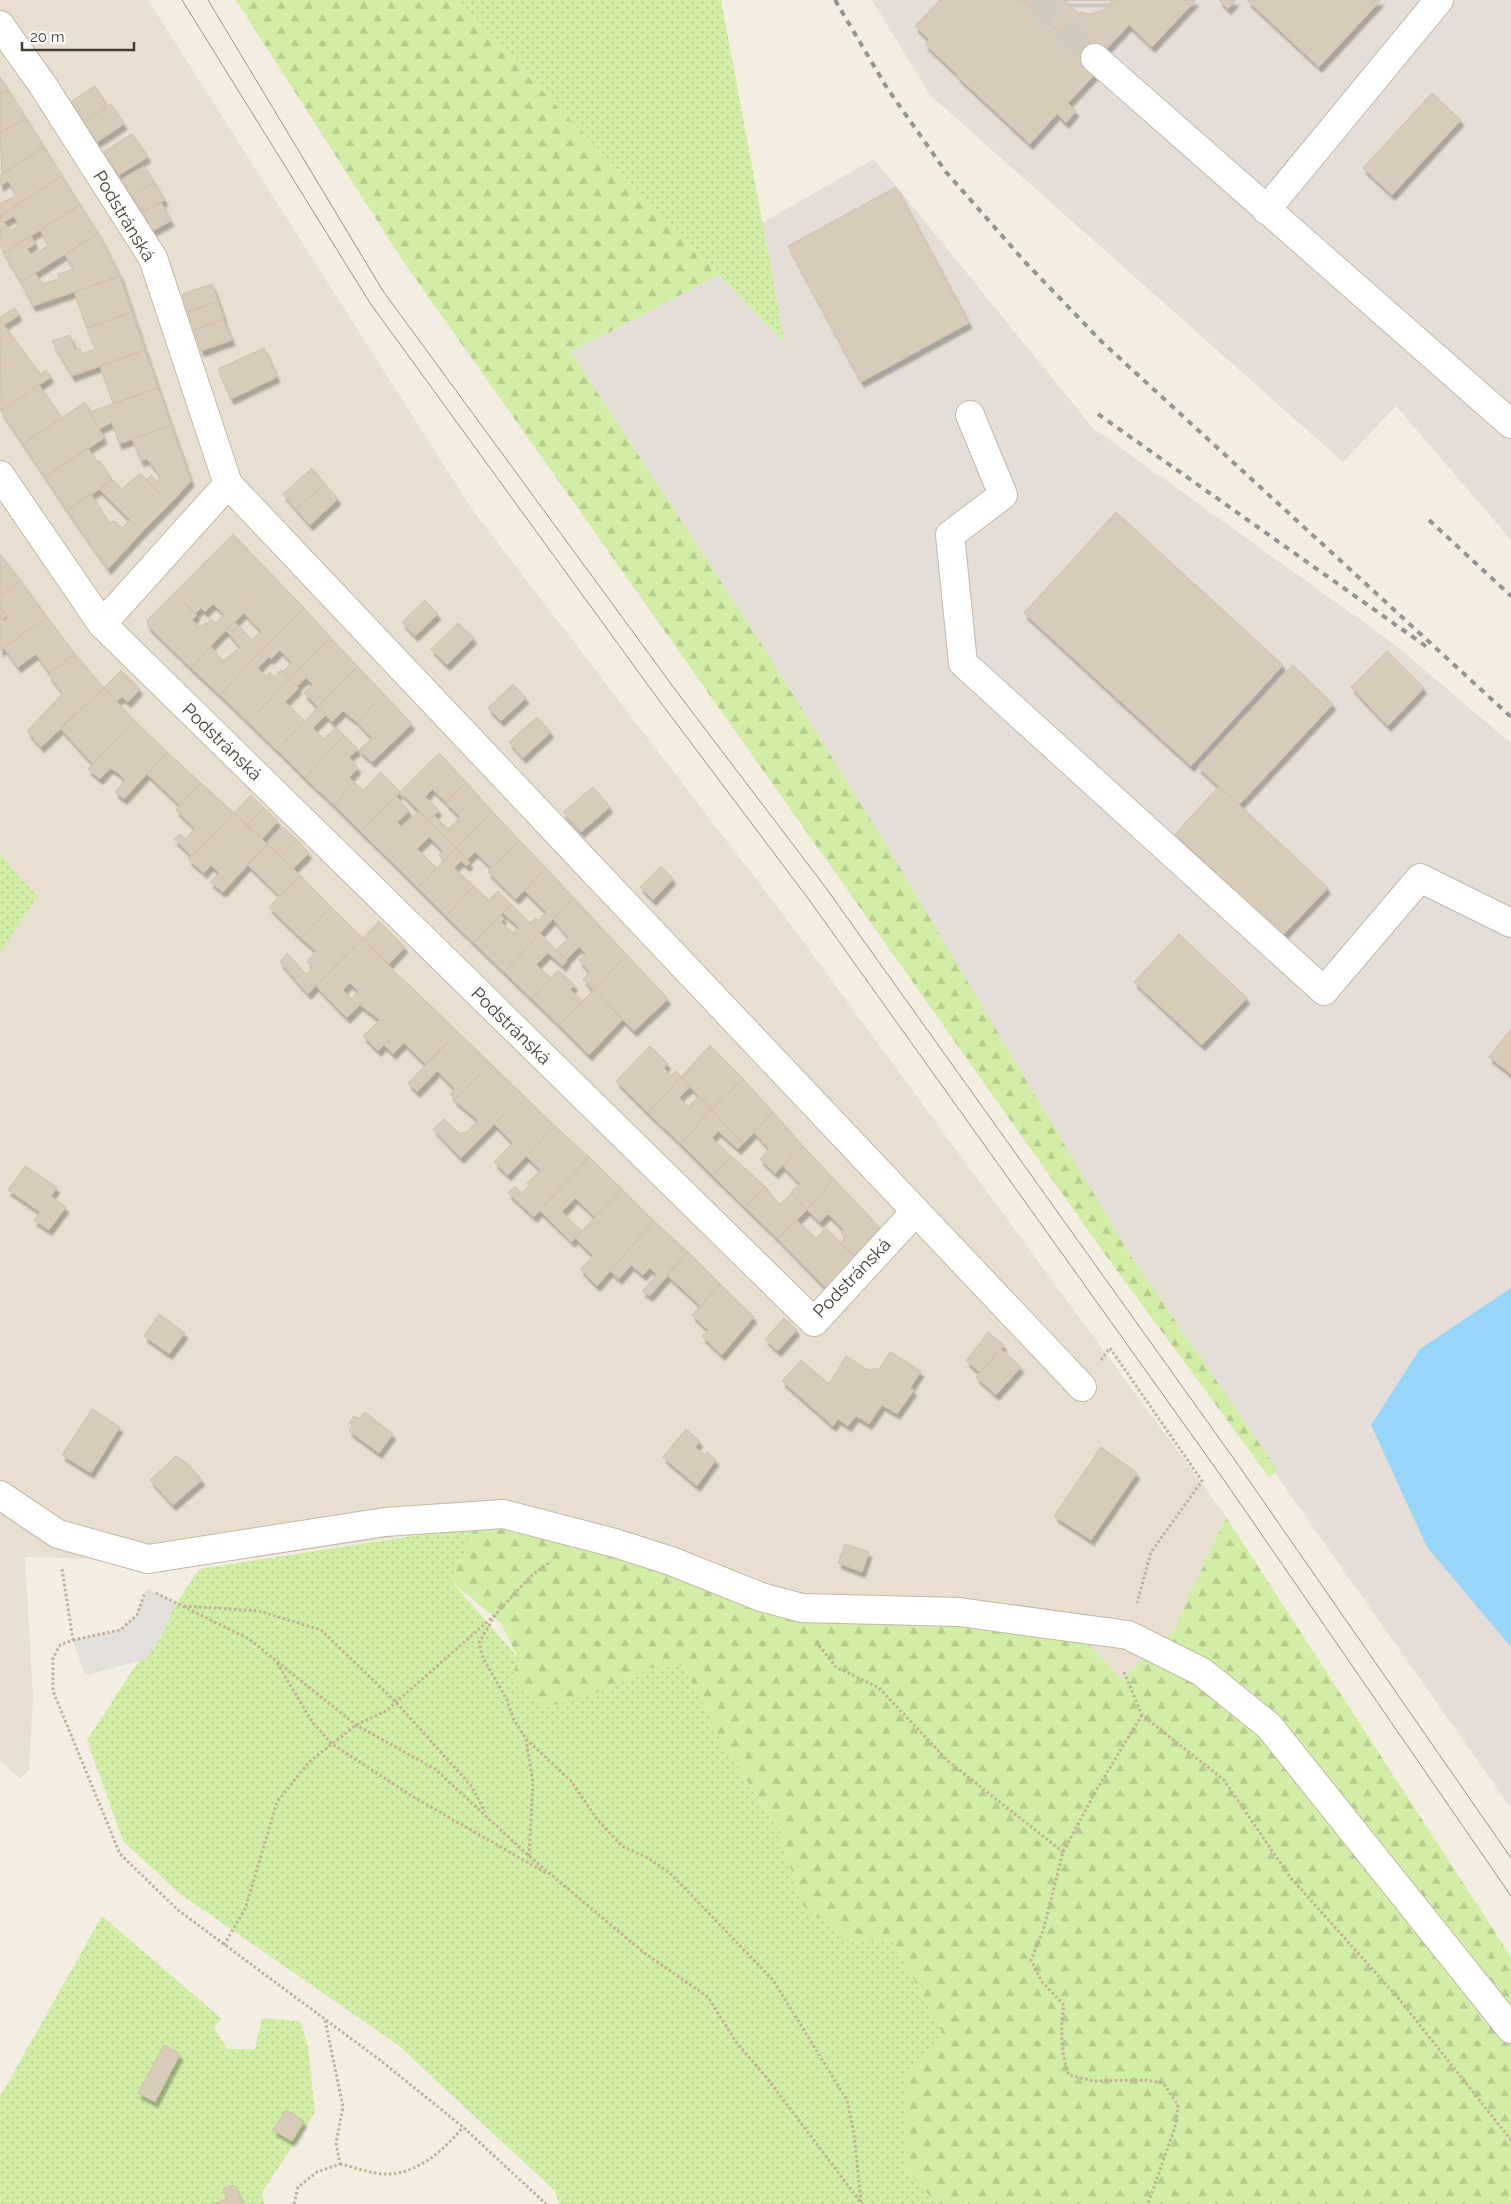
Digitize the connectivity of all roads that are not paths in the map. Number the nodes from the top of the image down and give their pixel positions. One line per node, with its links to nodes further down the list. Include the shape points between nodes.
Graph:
1 (1439, 0): 4 (street)
2 (0, 25): 8 (street, Podstránská, via 42,84 153,258)
3 (1096, 58): 4 (street)
4 (1266, 210): 6 (street)
5 (970, 415): 10 (street, via 1003,495 950,535 963,664 1324,991 1420,878)
6 (1511, 424)
7 (0, 475): 9 (street, Podstránská)
8 (228, 484): 9 (street); 11 (street, Podstránská)
9 (102, 624): 11 (street, Podstránská, via 814,1322)
10 (1511, 923)
11 (915, 1212): 12 (street, Podstránská)
12 (1082, 1387)
13 (0, 1495): 14 (street, via 58,1534 148,1559 385,1522 503,1514 615,1543 761,1597 802,1608 959,1612 1125,1635 1202,1672 1269,1726)
14 (1511, 2029)

